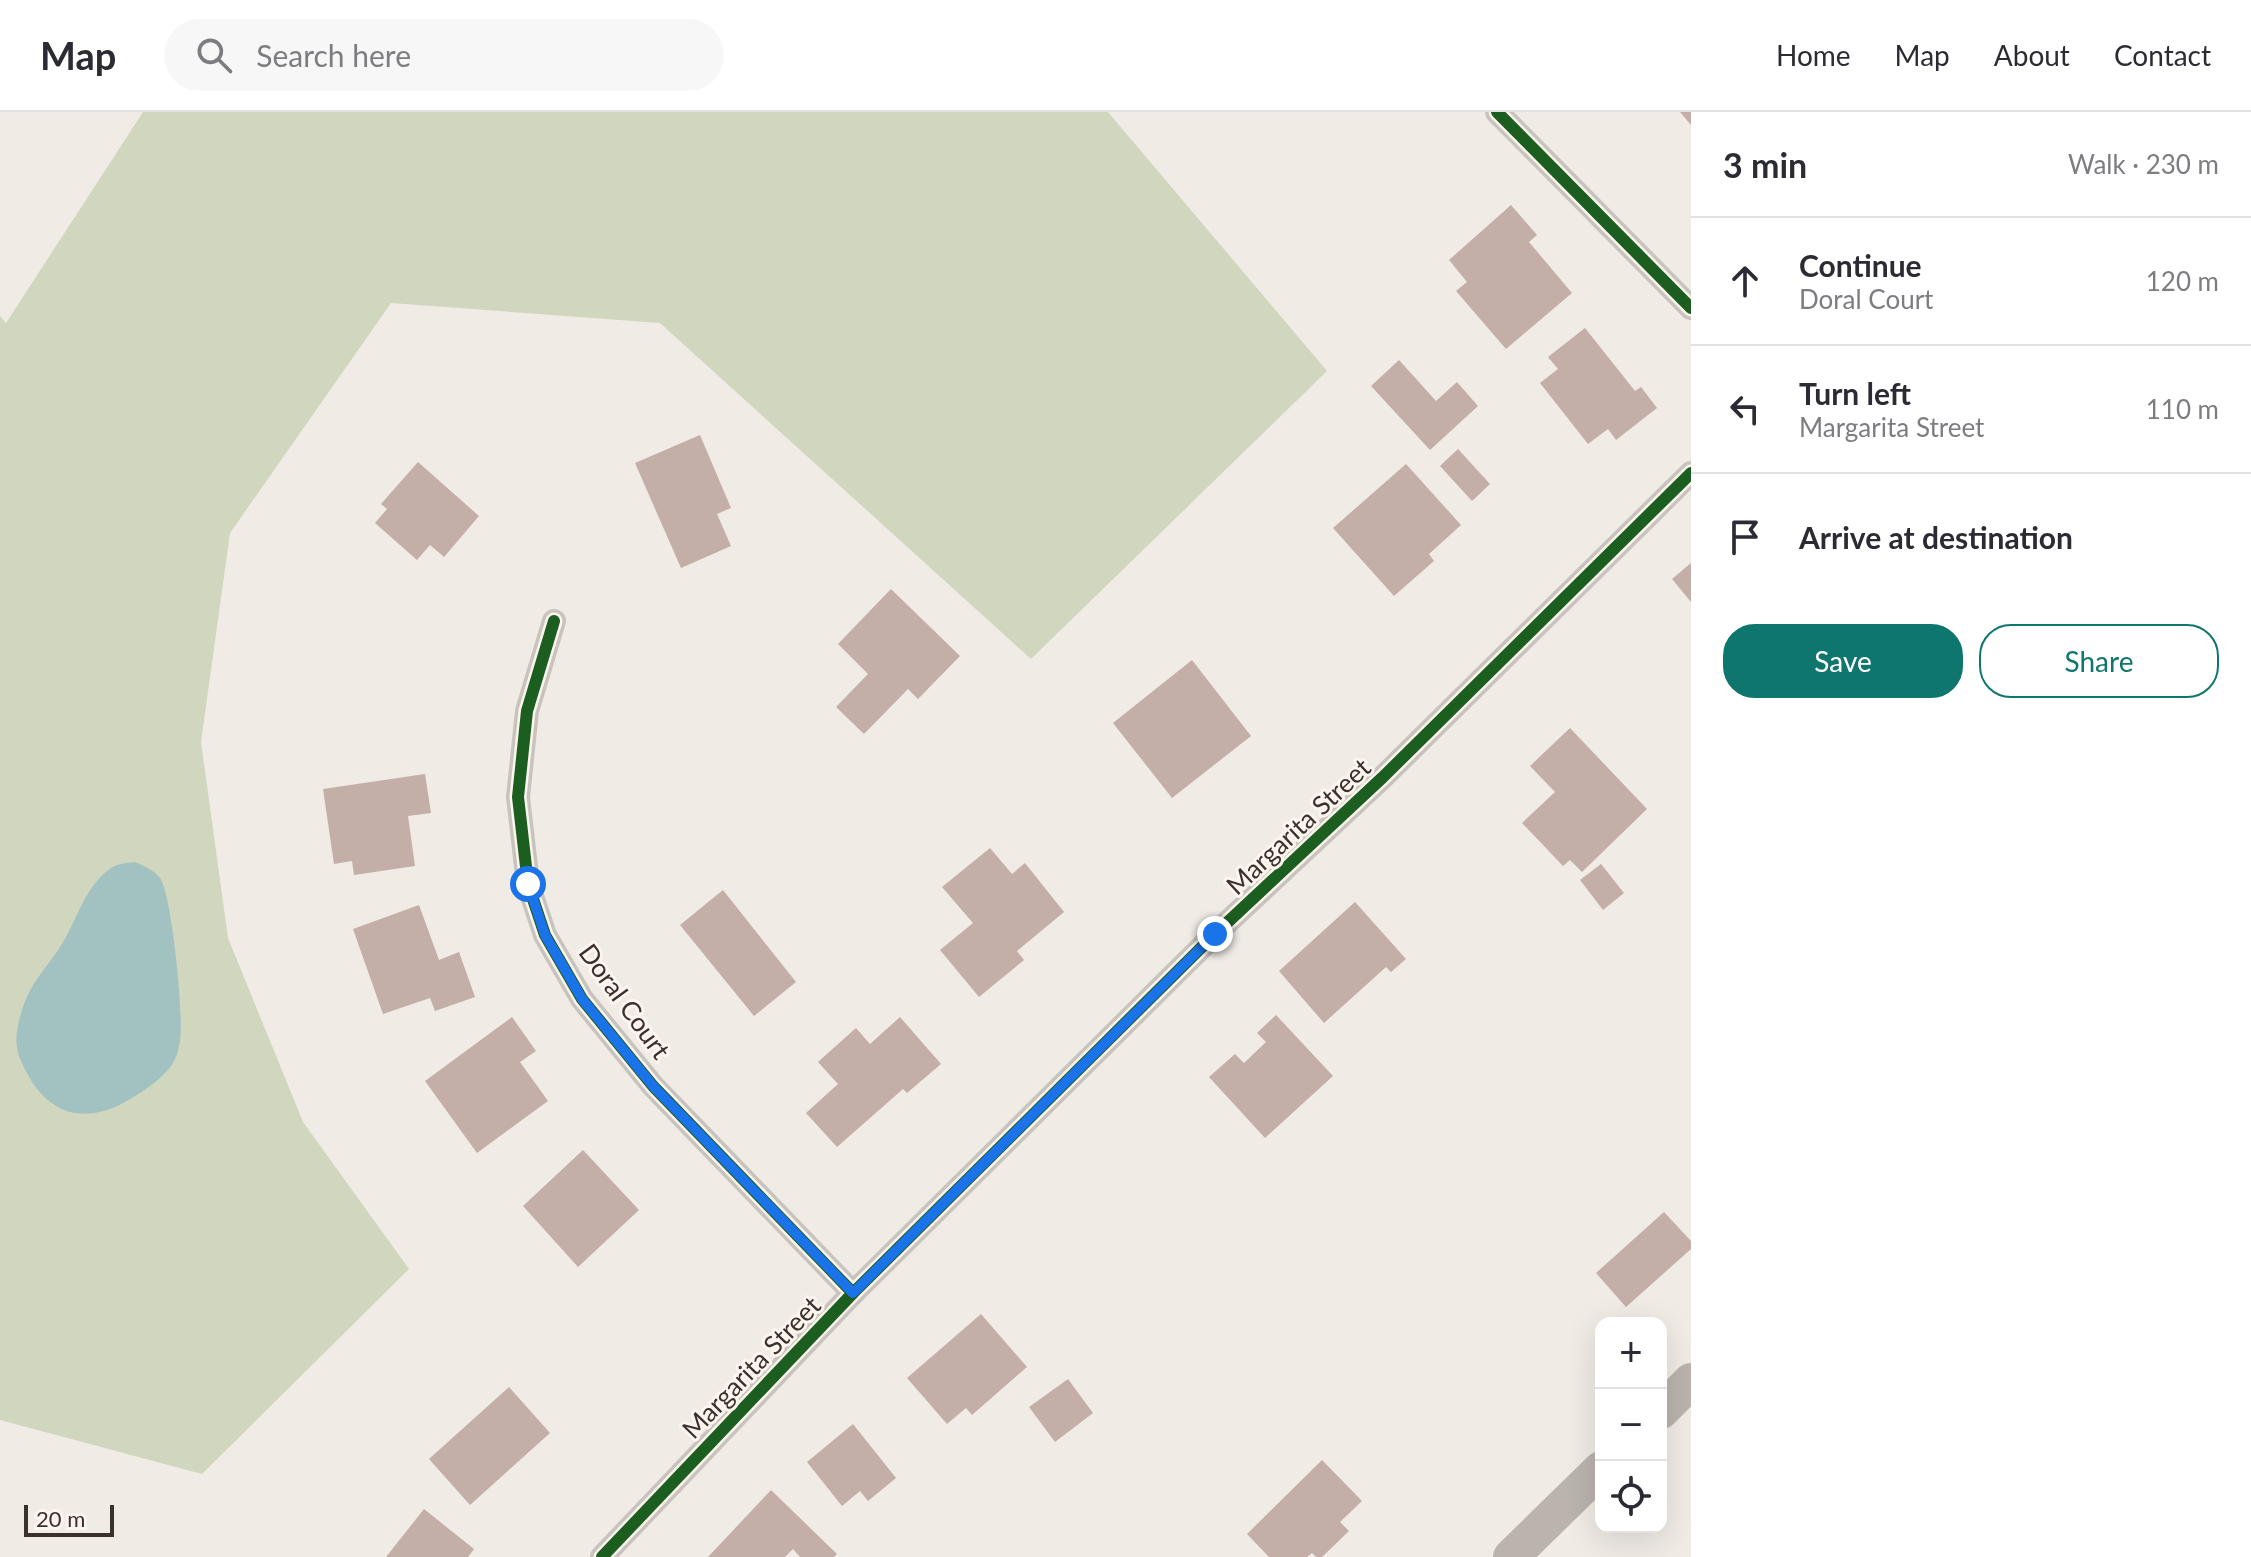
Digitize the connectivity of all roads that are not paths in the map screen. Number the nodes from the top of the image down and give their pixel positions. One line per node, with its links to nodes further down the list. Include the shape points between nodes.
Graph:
1 (1497, 112): 2 (street)
2 (1691, 308)
3 (1691, 473): 5 (street, Margarita Street)
4 (554, 621): 5 (street, Doral Court, via 527,711 518,797 528,884 545,935 582,999 653,1086)
5 (853, 1293): 9 (street, Margarita Street)
6 (1691, 1381): 7 (street)
7 (1667, 1405)
8 (1595, 1475): 10 (street)
9 (602, 1557)
10 (1511, 1557)

